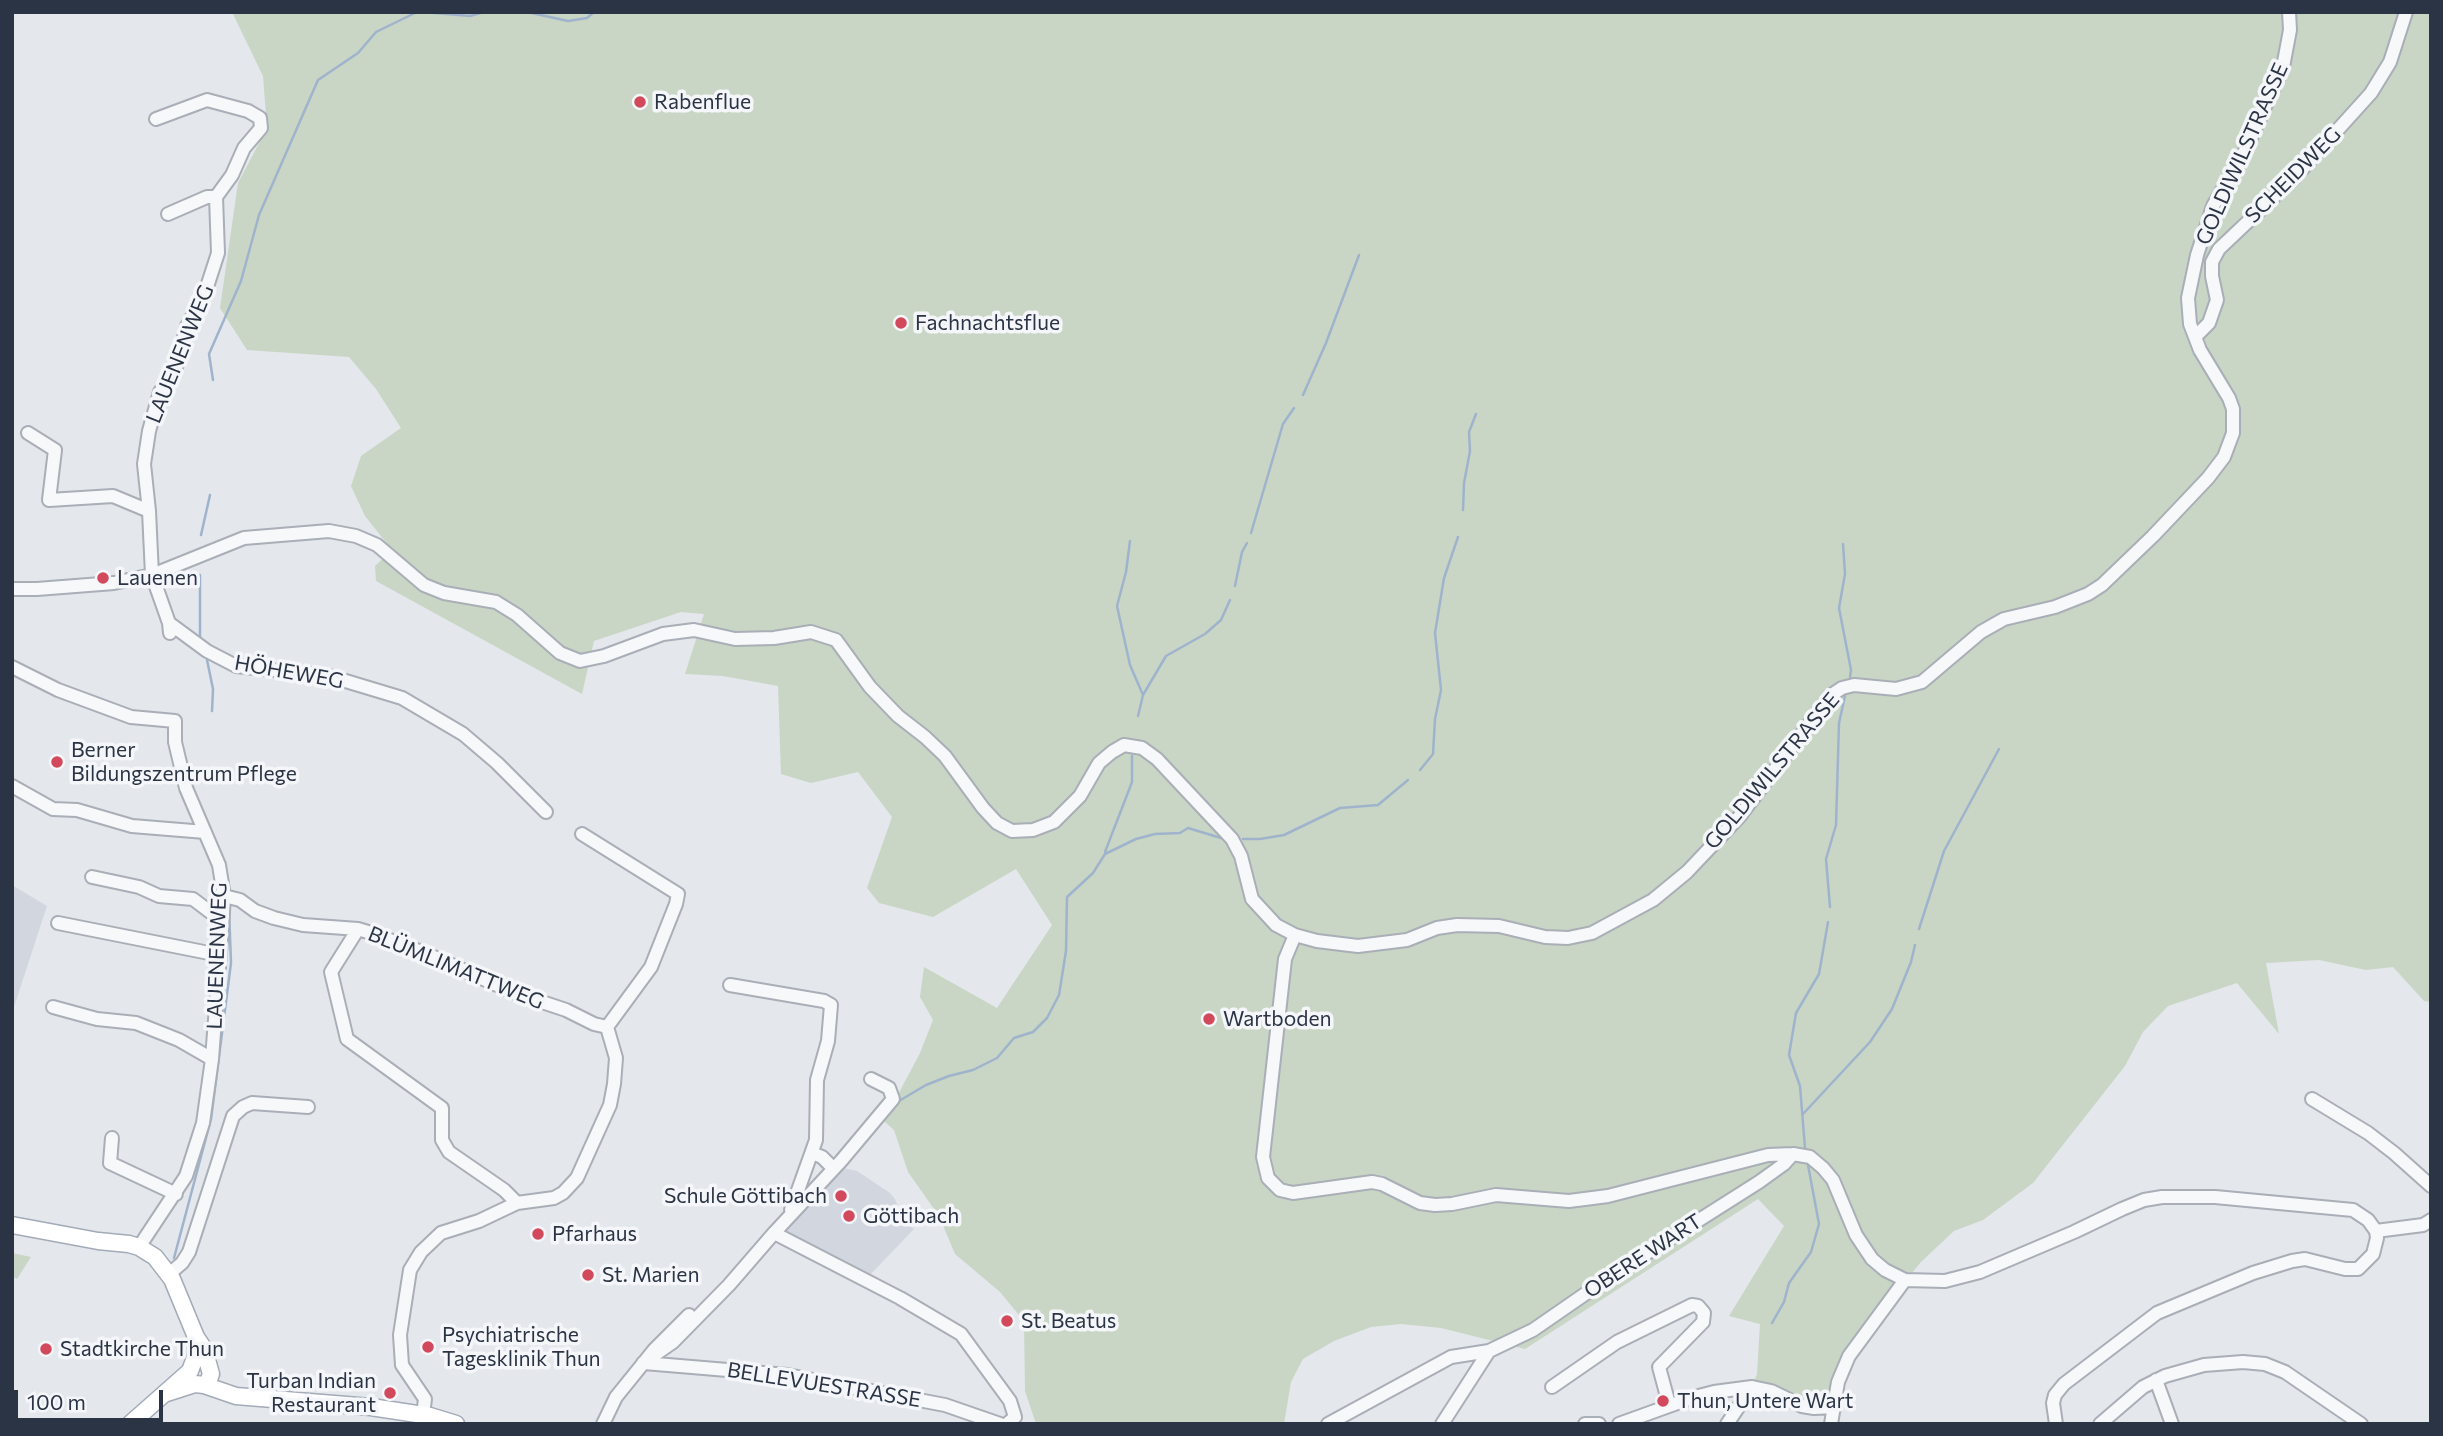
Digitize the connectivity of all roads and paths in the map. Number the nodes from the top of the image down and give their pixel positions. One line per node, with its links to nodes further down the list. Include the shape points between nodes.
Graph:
1 (2289, 12): 6 (street, GOLDIWILSTRASSE, via 2283,67 2245,152 2213,206 2197,255 2188,298)
2 (2406, 12): 6 (street, SCHEIDWEG, via 2396,49 2371,93 2296,176 2219,249 2212,262 2217,300 2209,323)
3 (156, 119): 4 (street, via 207,100 260,118 261,128)
4 (216, 197): 5 (street); 8 (street, LAUENENWEG, via 218,253 205,293 187,326 175,371 160,392 149,430 145,464)
5 (168, 214)
6 (2195, 337): 22 (street, GOLDIWILSTRASSE, via 2229,398 2233,433 2224,457 2172,517 2088,594 2064,605 2004,619 1981,632 1922,682 1896,689 1854,685 1830,696 1740,816 1653,900 1592,933 1568,938 1478,924 1358,946)
7 (28, 433): 8 (street, via 55,450 49,500 113,496)
8 (149, 511): 9 (street, LAUENENWEG)
9 (152, 575): 10 (street, GOLDIWILSTRASSE, via 114,583); 11 (street, LAUENENWEG); 22 (street, GOLDIWILSTRASSE, via 244,538 329,531 377,545 424,584 444,593 496,602 560,653 580,661 663,634 694,630 735,639 811,632 836,640 870,687 946,756 982,808 1012,831 1033,831 1054,822 1112,752 1124,745 1142,748 1232,839 1252,899 1276,925)
10 (12, 589)
11 (169, 628): 14 (street, HÖHEWEG, via 236,666 329,677 402,698 463,734)
12 (12, 667): 15 (street, LAUENENWEG, via 131,717 175,721 186,788)
13 (12, 786): 15 (street, via 53,809 77,810 132,826)
14 (546, 811)
15 (205, 832): 18 (street, LAUENENWEG, via 219,865)
16 (582, 834): 26 (street, via 678,894 651,967)
17 (92, 877): 19 (street, via 159,896 193,898)
18 (224, 896): 19 (street, LAUENENWEG); 21 (street, BLÜMLIMATTWEG, via 274,918)
19 (222, 921): 23 (street, LAUENENWEG)
20 (58, 923): 23 (street)
21 (358, 929): 26 (street, BLÜMLIMATTWEG); 37 (street, via 331,972 347,1039 442,1108 442,1140 449,1152)
22 (1295, 935): 33 (street, via 1285,959 1263,1157 1268,1178 1280,1190 1293,1193 1372,1182 1435,1205 1496,1195 1569,1201 1608,1196 1768,1155)
23 (219, 955): 27 (street, LAUENENWEG)
24 (730, 985): 32 (street, via 831,1005 828,1041 817,1080)
25 (53, 1007): 27 (street, via 136,1023)
26 (607, 1027): 37 (street, via 616,1058 614,1084 583,1169 554,1198)
27 (212, 1059): 36 (street, LAUENENWEG, via 203,1123)
28 (871, 1079): 34 (street, via 889,1088 893,1099)
29 (2312, 1099): 35 (street, via 2368,1133)
30 (308, 1107): 44 (street, via 252,1103 233,1116 189,1252)
31 (112, 1138): 36 (street, via 110,1163)
32 (812, 1153): 34 (street); 38 (street)
33 (1793, 1154): 45 (street, via 1810,1157 1823,1168 1872,1259); 46 (street, OBERE WART, via 1759,1182 1533,1330)
34 (833, 1168): 38 (street)
35 (2431, 1185)
36 (176, 1194): 43 (street, LAUENENWEG)
37 (517, 1203): 54 (street, via 441,1233 410,1270 400,1335 402,1365 425,1399)
38 (791, 1214): 42 (street)
39 (2431, 1220): 41 (street)
40 (12, 1225): 43 (main road)
41 (2376, 1231): 45 (street, via 2353,1210 2215,1197 2162,1197 2130,1206 1980,1272 1945,1281); 67 (street, via 2373,1254 2358,1269 2305,1259 2292,1261 2157,1313 2064,1384 2053,1403)
42 (774, 1233): 47 (street, via 674,1342); 59 (street, via 961,1334 1010,1401 1015,1417)
43 (139, 1247): 44 (main road)
44 (169, 1274): 48 (main road, via 203,1345)
45 (1905, 1280): 53 (street, via 1849,1356 1838,1382)
46 (1489, 1351): 60 (street, OBERE WART, via 1451,1357); 61 (street)
47 (643, 1363): 57 (street); 58 (street, BELLEVUESTRASSE, via 787,1375 924,1401)
48 (200, 1375): 54 (main road, via 236,1396); 55 (main road, via 164,1394)
49 (2156, 1380): 68 (street, via 2126,1399); 69 (street); 70 (street, via 2204,1365 2265,1364)
50 (1552, 1387): 52 (street, via 1617,1342 1692,1305 1699,1306 1703,1322 1658,1367)
51 (1752, 1387): 52 (street); 53 (street, via 1802,1406); 65 (street)
52 (1669, 1404): 64 (street)
53 (1835, 1406): 66 (street)
54 (423, 1415): 56 (main road)
55 (136, 1422)
56 (456, 1424)
57 (603, 1424)
58 (1000, 1424)
59 (1007, 1424)
60 (1328, 1424)
61 (1443, 1424)
62 (1585, 1424): 63 (street)
63 (1598, 1424)
64 (1619, 1424)
65 (1727, 1424)
66 (1831, 1424)
67 (2056, 1424)
68 (2100, 1424)
69 (2172, 1424)
70 (2361, 1424)

